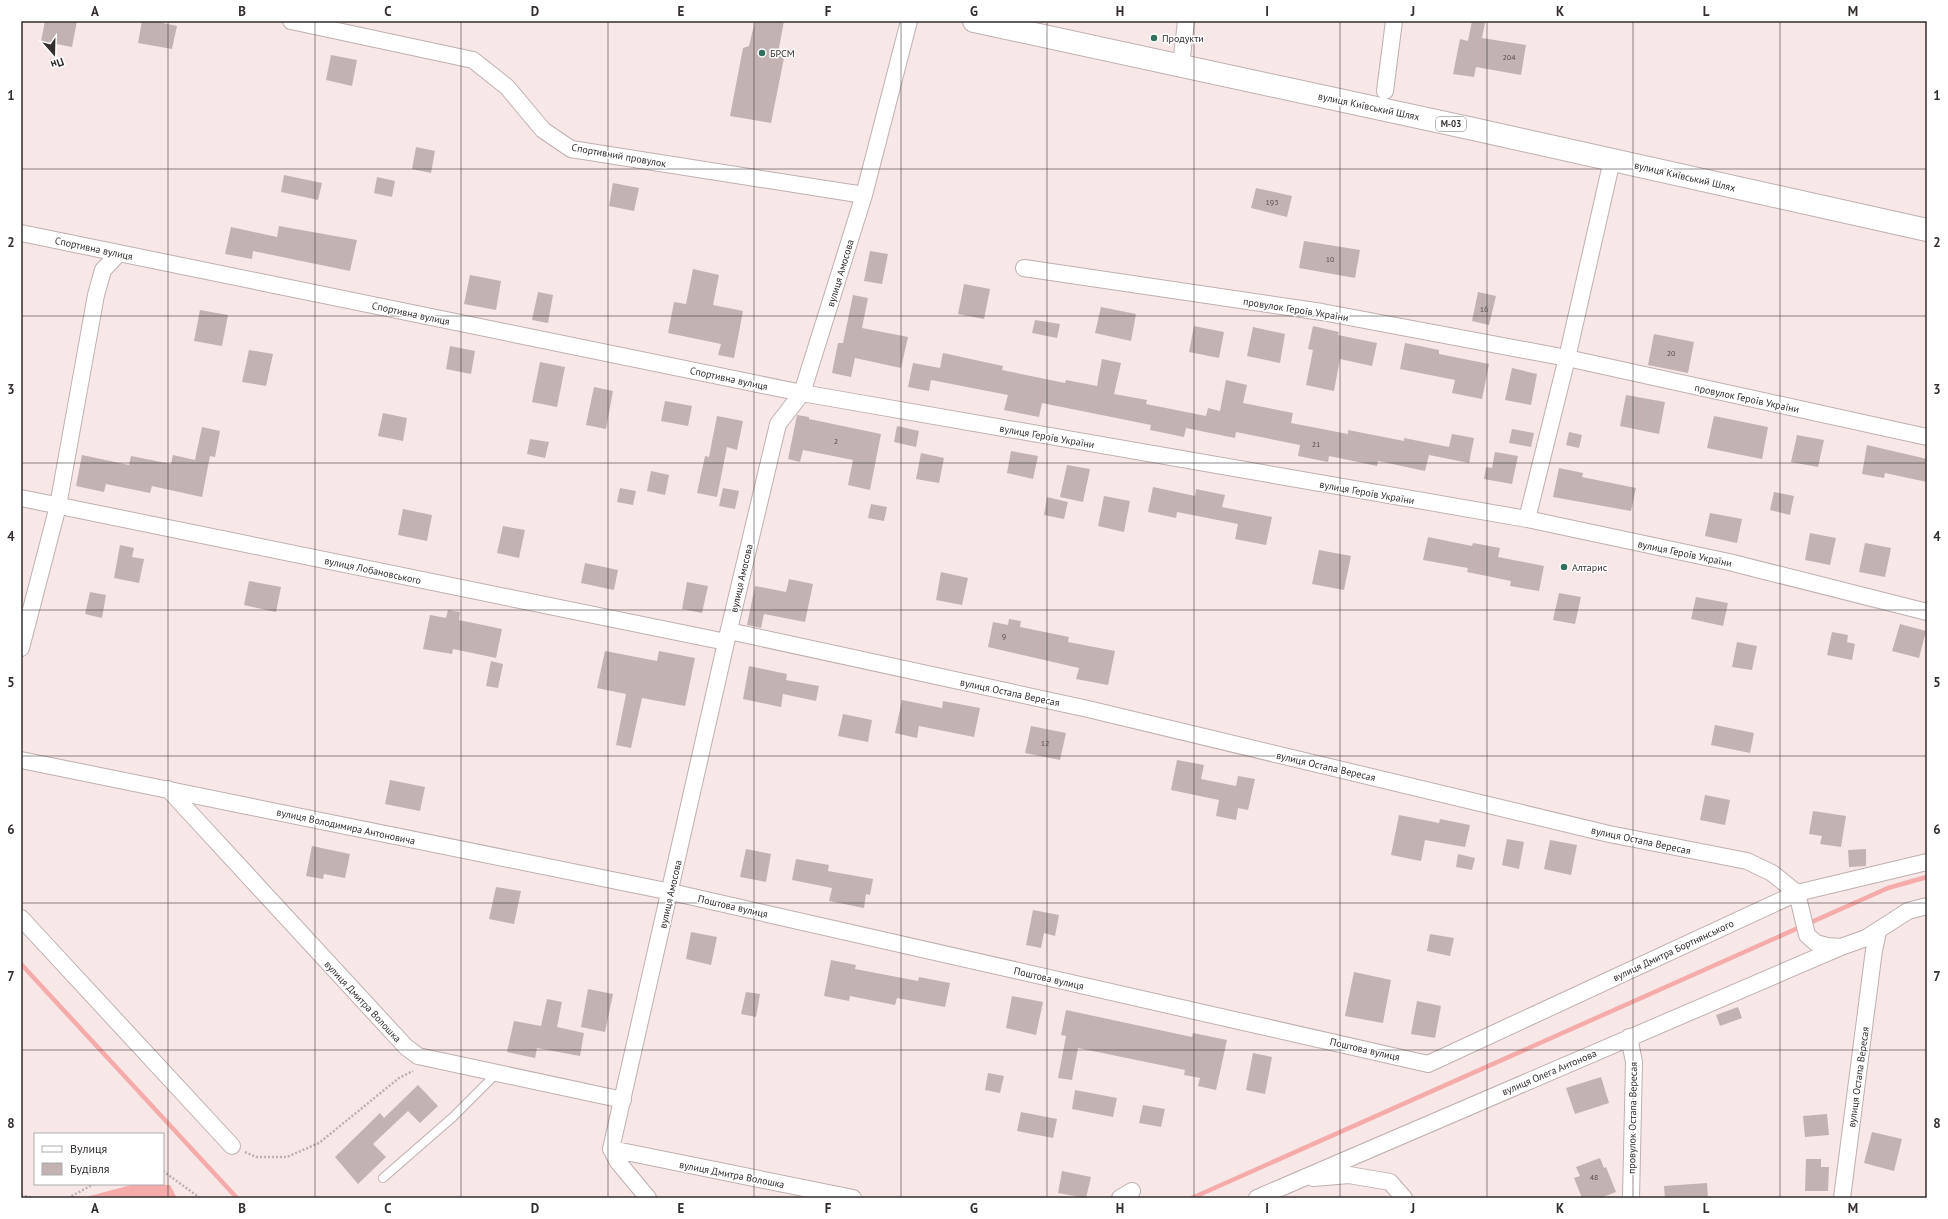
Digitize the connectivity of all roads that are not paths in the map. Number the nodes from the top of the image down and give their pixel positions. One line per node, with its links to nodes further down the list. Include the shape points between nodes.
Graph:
1 (291, 21): 10 (street, Спортивний провулок, via 473,60 507,87 543,130 571,149)
2 (910, 21): 10 (street, вулиця Амосова)
3 (974, 21): 6 (highway, вулиця Київський Шлях / М-03)
4 (1186, 21): 7 (street)
5 (1394, 21): 8 (street)
6 (1009, 26): 7 (highway, вулиця Київський Шлях / М-03)
7 (1181, 65): 9 (highway, вулиця Київський Шлях / М-03)
8 (1385, 90)
9 (1612, 160): 11 (highway, вулиця Київський Шлях / М-03); 15 (street)
10 (864, 195): 16 (street, вулиця Амосова)
11 (1927, 230)
12 (21, 233): 13 (street, Спортивна вулиця)
13 (119, 253): 16 (street, Спортивна вулиця); 19 (street, via 103,270 96,295)
14 (1024, 268): 15 (street, провулок Героїв України, via 1322,312)
15 (1567, 358): 17 (street, провулок Героїв України); 20 (street)
16 (802, 393): 20 (street, вулиця Героїв України); 22 (street, вулиця Амосова, via 778,424)
17 (1927, 437)
18 (21, 498): 19 (street, вулиця Лобановського)
19 (58, 506): 22 (street, вулиця Лобановського); 23 (street)
20 (1527, 519): 21 (street, вулиця Героїв України, via 1729,562)
21 (1927, 612)
22 (727, 637): 27 (street, вулиця Амосова); 28 (street, вулиця Остапа Вересая, via 1088,709 1609,834 1747,861 1772,873)
23 (21, 648)
24 (21, 760): 25 (street, вулиця Володимира Антоновича)
25 (168, 789): 27 (street, вулиця Володимира Антоновича); 35 (street, вулиця Дмитра Волошка, via 406,1046 418,1056 434,1061)
26 (1927, 862): 28 (street, вулиця Дмитра Бортнянського)
27 (671, 892): 34 (street, Поштова вулиця); 36 (street, вулиця Амосова)
28 (1797, 893): 32 (street, via 1807,935 1827,946); 34 (street, вулиця Дмитра Бортнянського)
29 (1927, 906): 31 (street, via 1908,911)
30 (21, 918): 37 (street)
31 (1878, 932): 32 (street); 46 (street, вулиця Остапа Вересая)
32 (1841, 947): 33 (street, вулиця Олега Антонова)
33 (1629, 1037): 40 (street, вулиця Олега Антонова); 45 (street, провулок Остапа Вересая, via 1634,1062)
34 (1428, 1064)
35 (496, 1074): 36 (street, вулиця Дмитра Волошка); 39 (lane, via 453,1117)
36 (623, 1100): 38 (street, вулиця Амосова)
37 (232, 1146)
38 (611, 1149): 41 (street, via 618,1162); 42 (street, вулиця Дмитра Волошка)
39 (383, 1178)
40 (1301, 1178): 43 (street, вулиця Олега Антонова); 44 (street, via 1349,1175 1390,1182)
41 (648, 1198)
42 (853, 1198)
43 (1257, 1198)
44 (1404, 1198)
45 (1631, 1198)
46 (1842, 1198)

